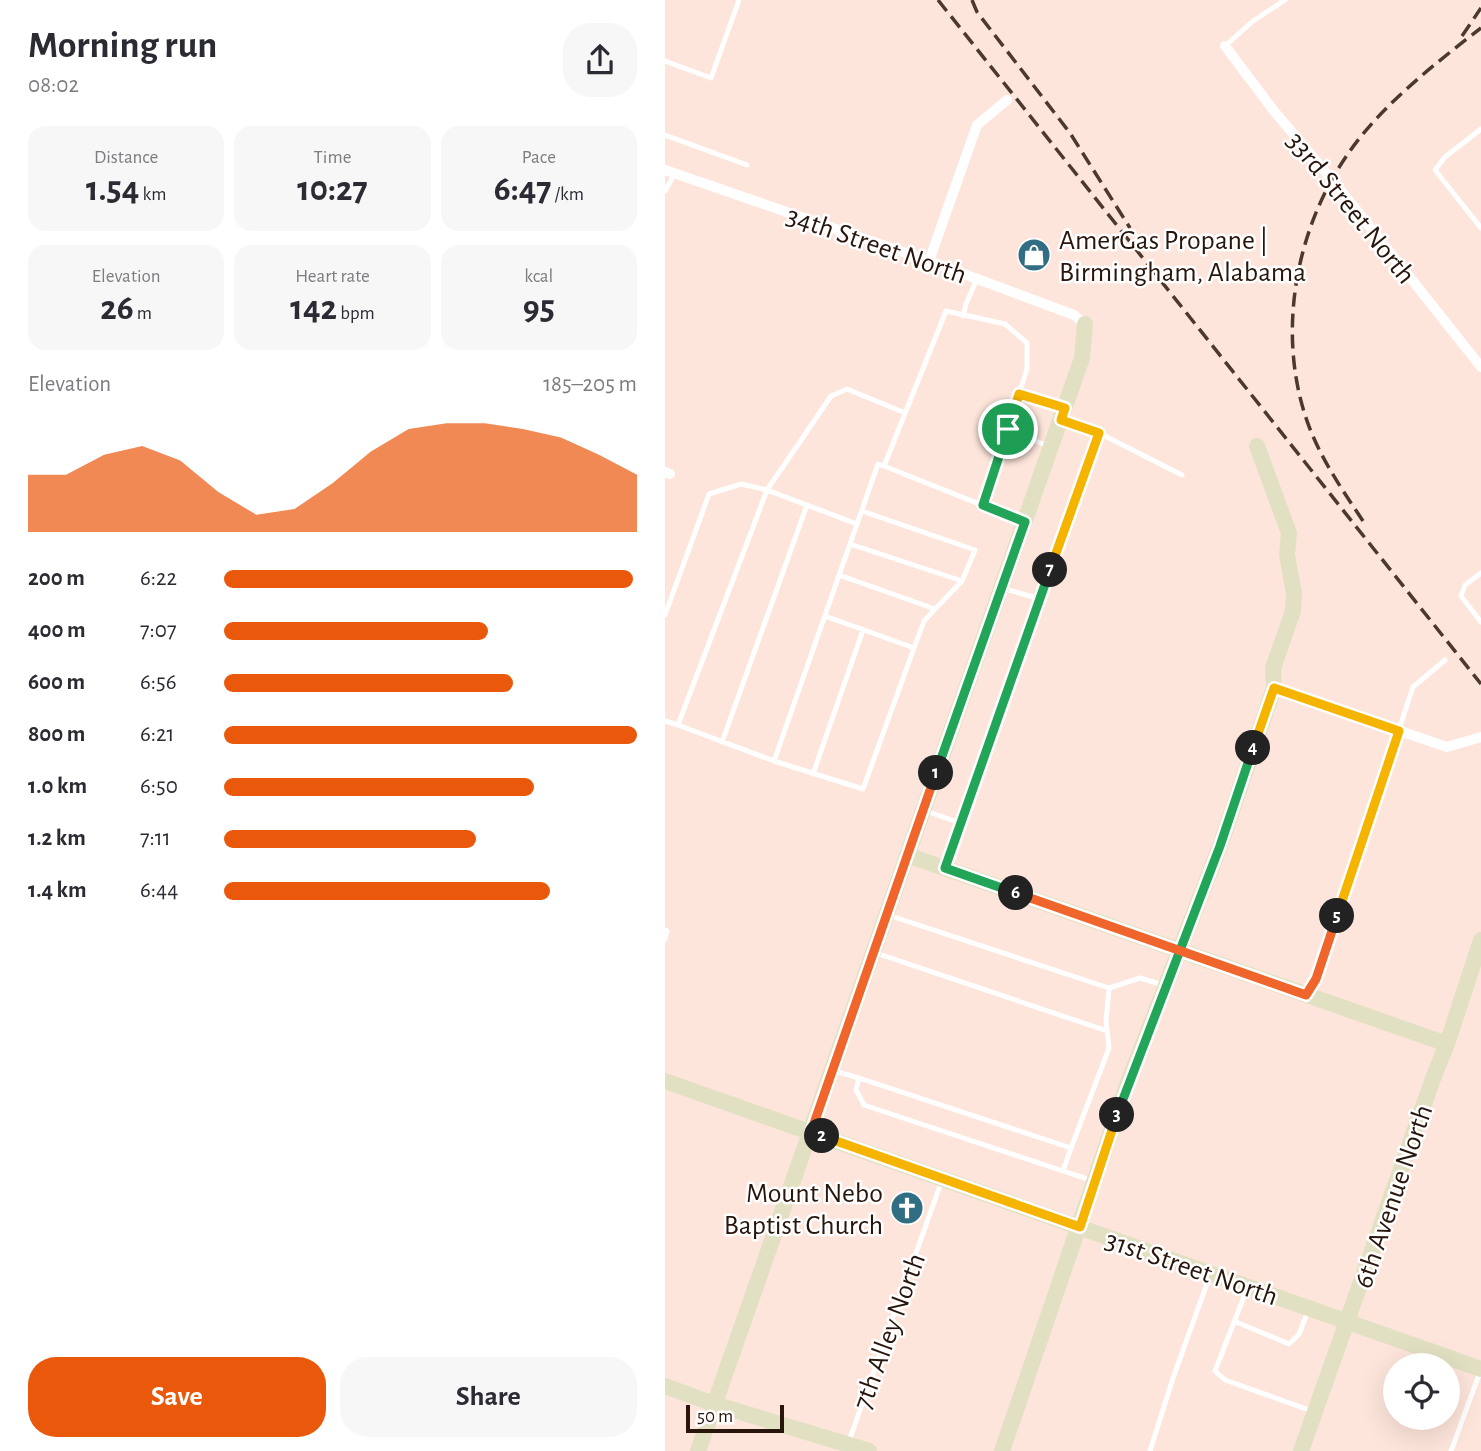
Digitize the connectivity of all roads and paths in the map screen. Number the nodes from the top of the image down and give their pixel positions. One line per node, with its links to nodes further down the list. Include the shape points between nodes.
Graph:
1 (739, 0): 4 (lane, via 711,78)
2 (1285, 0): 3 (lane)
3 (1225, 46): 16 (street, 33rd Street North)
4 (665, 61)
5 (1007, 100): 12 (street, via 977,125)
6 (1481, 129): 11 (lane, via 1435,170)
7 (665, 135): 8 (lane)
8 (747, 165)
9 (670, 171): 10 (lane); 12 (street, 34th Street North)
10 (665, 191)
11 (1481, 228)
12 (929, 261): 13 (street, 34th Street North)
13 (977, 279): 14 (lane); 15 (street, 34th Street North, via 1074,315)
14 (963, 316): 17 (lane, via 1005,324 1027,343 1027,369); 18 (lane, via 946,311)
15 (1085, 324): 19 (street, via 1082,358)
16 (1481, 367)
17 (1019, 394): 19 (lane); 20 (lane)
18 (905, 413): 24 (lane); 26 (lane, via 847,388 831,396)
19 (1063, 414): 21 (lane); 23 (street)
20 (1008, 429): 23 (lane); 28 (lane)
21 (1099, 433): 25 (lane); 37 (lane)
22 (1257, 446): 45 (street, via 1289,533 1287,555 1294,593 1293,611 1273,668)
23 (1051, 447): 30 (street)
24 (884, 466): 28 (lane); 29 (lane, via 878,464)
25 (1182, 475)
26 (767, 490): 27 (lane); 39 (lane, via 741,484 709,494); 47 (lane)
27 (807, 505): 31 (lane); 50 (lane)
28 (983, 505): 30 (lane)
29 (862, 511): 31 (lane); 35 (lane, via 975,550)
30 (1025, 522): 36 (street)
31 (857, 524): 32 (lane)
32 (850, 544): 34 (lane); 35 (lane)
33 (1481, 573): 41 (lane, via 1465,585 1461,596)
34 (839, 575): 38 (lane); 40 (lane)
35 (962, 581): 38 (lane)
36 (1002, 588): 37 (lane); 53 (street)
37 (1040, 599): 54 (lane)
38 (935, 609): 43 (lane)
39 (665, 615)
40 (825, 616): 42 (lane); 51 (lane)
41 (1481, 622)
42 (863, 630): 43 (lane); 52 (lane)
43 (914, 648): 52 (lane, via 863,789)
44 (1445, 660): 48 (lane, via 1413,687)
45 (1274, 688): 48 (street); 61 (street)
46 (665, 721): 47 (lane)
47 (678, 725): 50 (lane)
48 (1399, 731): 49 (street, via 1447,747); 65 (lane, via 1316,979)
49 (1481, 737)
50 (722, 741): 51 (lane)
51 (774, 761): 52 (lane)
52 (813, 774)
53 (923, 810): 54 (lane); 55 (street)
54 (960, 823): 56 (lane)
55 (907, 855): 56 (street); 57 (street)
56 (945, 868): 61 (street)
57 (886, 915): 62 (street); 64 (lane)
58 (665, 930): 59 (lane)
59 (665, 939)
60 (1481, 940): 67 (street, 6th Avenue North)
61 (1181, 951): 63 (street); 65 (street)
62 (873, 952): 66 (lane); 68 (street)
63 (1167, 986): 64 (lane, via 1140,978); 75 (street)
64 (1109, 988): 66 (lane)
65 (1306, 995): 67 (street)
66 (1107, 1031): 72 (lane, via 1109,1048)
67 (1447, 1044): 81 (street, 6th Avenue North)
68 (832, 1070): 69 (lane); 71 (street)
69 (859, 1078): 72 (lane); 73 (lane, via 856,1090 864,1105)
70 (665, 1081): 71 (street, 31st Street North)
71 (811, 1132): 74 (street, 31st Street North); 84 (street)
72 (1071, 1148): 73 (lane)
73 (1063, 1171): 75 (lane)
74 (943, 1178): 76 (street, 31st Street North); 86 (lane, 7th Alley North)
75 (1094, 1181): 76 (street)
76 (1080, 1227): 77 (street, 31st Street North); 89 (street)
77 (1211, 1273): 78 (street, 31st Street North); 90 (lane)
78 (1248, 1286): 79 (street, 31st Street North); 80 (lane)
79 (1309, 1308): 80 (lane, via 1299,1334 1289,1344); 81 (street, 31st Street North)
80 (1234, 1321): 85 (lane, via 1215,1371 1225,1380)
81 (1347, 1321): 82 (street, 31st Street North); 85 (street, 6th Avenue North)
82 (1481, 1368): 92 (lane)
83 (665, 1386): 84 (street)
84 (714, 1404): 86 (street); 87 (street)
85 (1315, 1412): 91 (street, 6th Avenue North)
86 (848, 1444): 88 (street)
87 (698, 1451)
88 (869, 1451)
89 (1003, 1451)
90 (1150, 1451)
91 (1301, 1451)
92 (1451, 1451)

